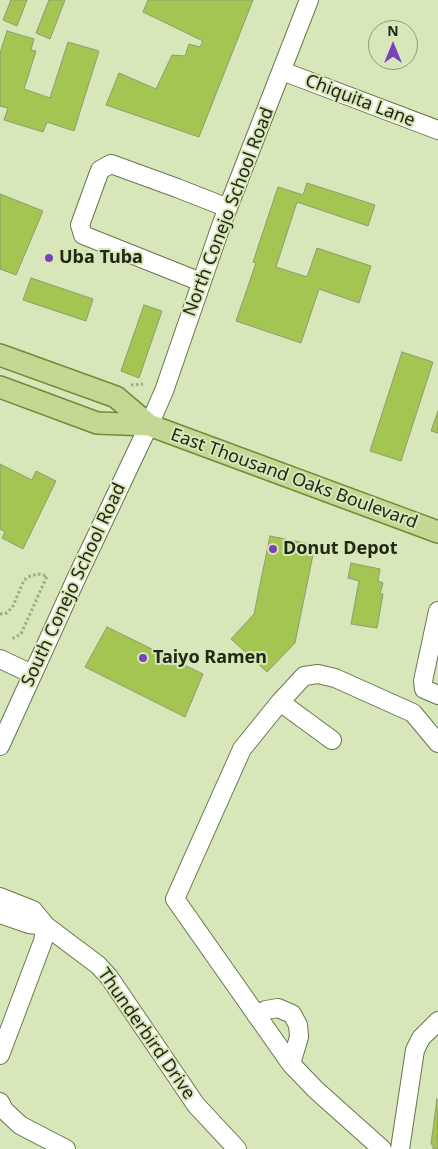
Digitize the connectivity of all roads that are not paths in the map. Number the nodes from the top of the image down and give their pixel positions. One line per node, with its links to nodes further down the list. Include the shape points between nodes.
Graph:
1 (309, 0): 2 (street, North Conejo School Road)
2 (282, 71): 3 (street, Chiquita Lane); 4 (street, North Conejo School Road)
3 (438, 130)
4 (228, 208): 5 (street, North Conejo School Road); 5 (street, via 111,164 100,170 80,225 83,235)
5 (201, 282): 8 (street, North Conejo School Road)
6 (0, 356): 8 (main road, East Thousand Oaks Boulevard, via 116,397)
7 (0, 387): 8 (main road, East Thousand Oaks Boulevard, via 97,423)
8 (150, 425): 9 (main road, East Thousand Oaks Boulevard); 12 (street, South Conejo School Road)
9 (438, 532)
10 (438, 611): 13 (street, via 423,681)
11 (0, 659): 12 (street)
12 (32, 674): 18 (street, South Conejo School Road)
13 (431, 692): 15 (street)
14 (280, 702): 15 (street, via 304,676 318,674 335,678); 16 (street); 22 (street, via 242,749 175,899)
15 (414, 713): 17 (street)
16 (332, 740)
17 (438, 743)
18 (0, 746)
19 (0, 897): 21 (street, Thunderbird Drive, via 33,910)
20 (0, 914): 21 (street, Thunderbird Drive)
21 (46, 926): 24 (street); 28 (street, Thunderbird Drive, via 109,977 196,1105)
22 (256, 1015): 25 (street); 25 (street, via 278,1008 292,1014 298,1025 299,1037)
23 (438, 1021): 30 (street, via 421,1038 415,1050)
24 (0, 1055)
25 (291, 1064): 29 (street)
26 (0, 1102): 27 (street, via 20,1125)
27 (66, 1149)
28 (237, 1149)
29 (382, 1149)
30 (400, 1149)

